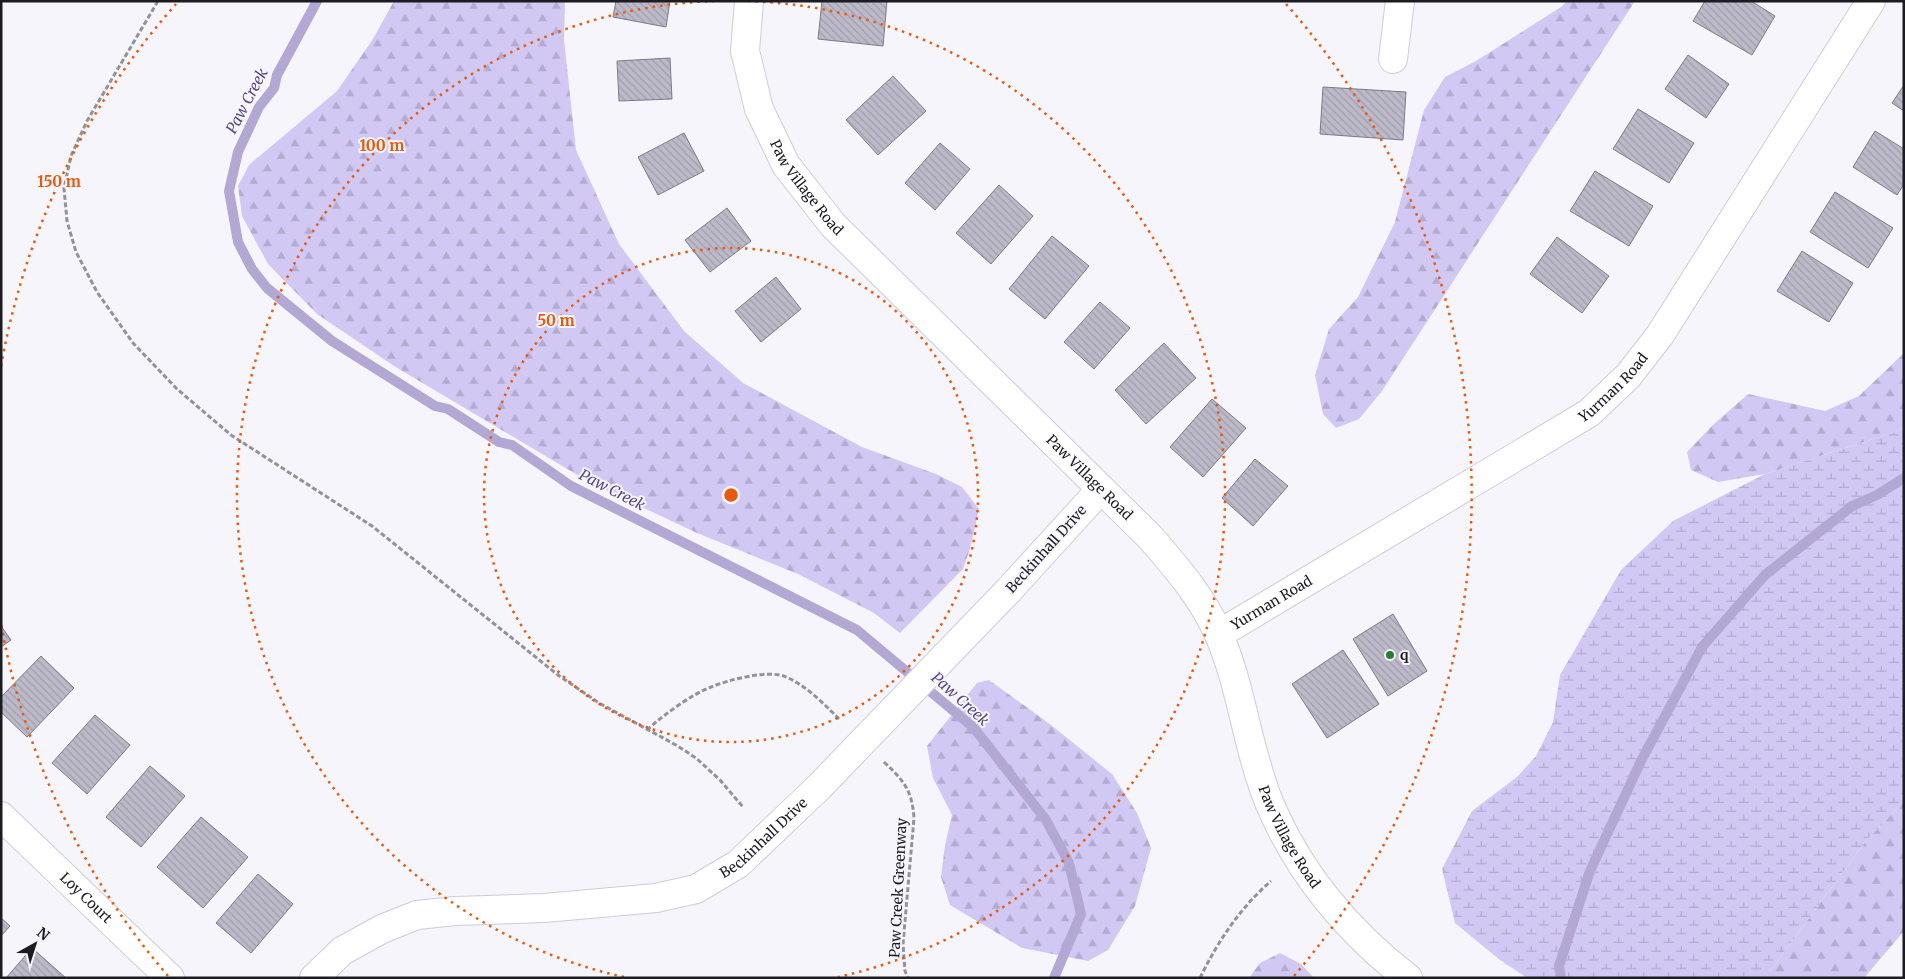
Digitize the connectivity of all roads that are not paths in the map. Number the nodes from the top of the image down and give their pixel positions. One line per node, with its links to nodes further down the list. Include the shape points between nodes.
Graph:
1 (749, 1): 5 (street, Paw Village Road, via 745,51 758,109 786,165 833,225)
2 (1400, 1): 4 (street)
3 (1871, 1): 6 (street, Yurman Road, via 1660,335 1628,376 1589,413)
4 (1393, 59)
5 (1101, 489): 6 (street, Paw Village Road, via 1150,537 1189,582); 9 (street, Beckinhall Drive, bridge, via 1009,590 819,787 738,864 696,889 656,898 416,915 342,951)
6 (1219, 634): 10 (street, Paw Village Road, via 1269,802 1300,864 1341,916 1379,956)
7 (1, 816): 8 (street, Loy Court)
8 (170, 978)
9 (314, 978)
10 (1408, 978)

